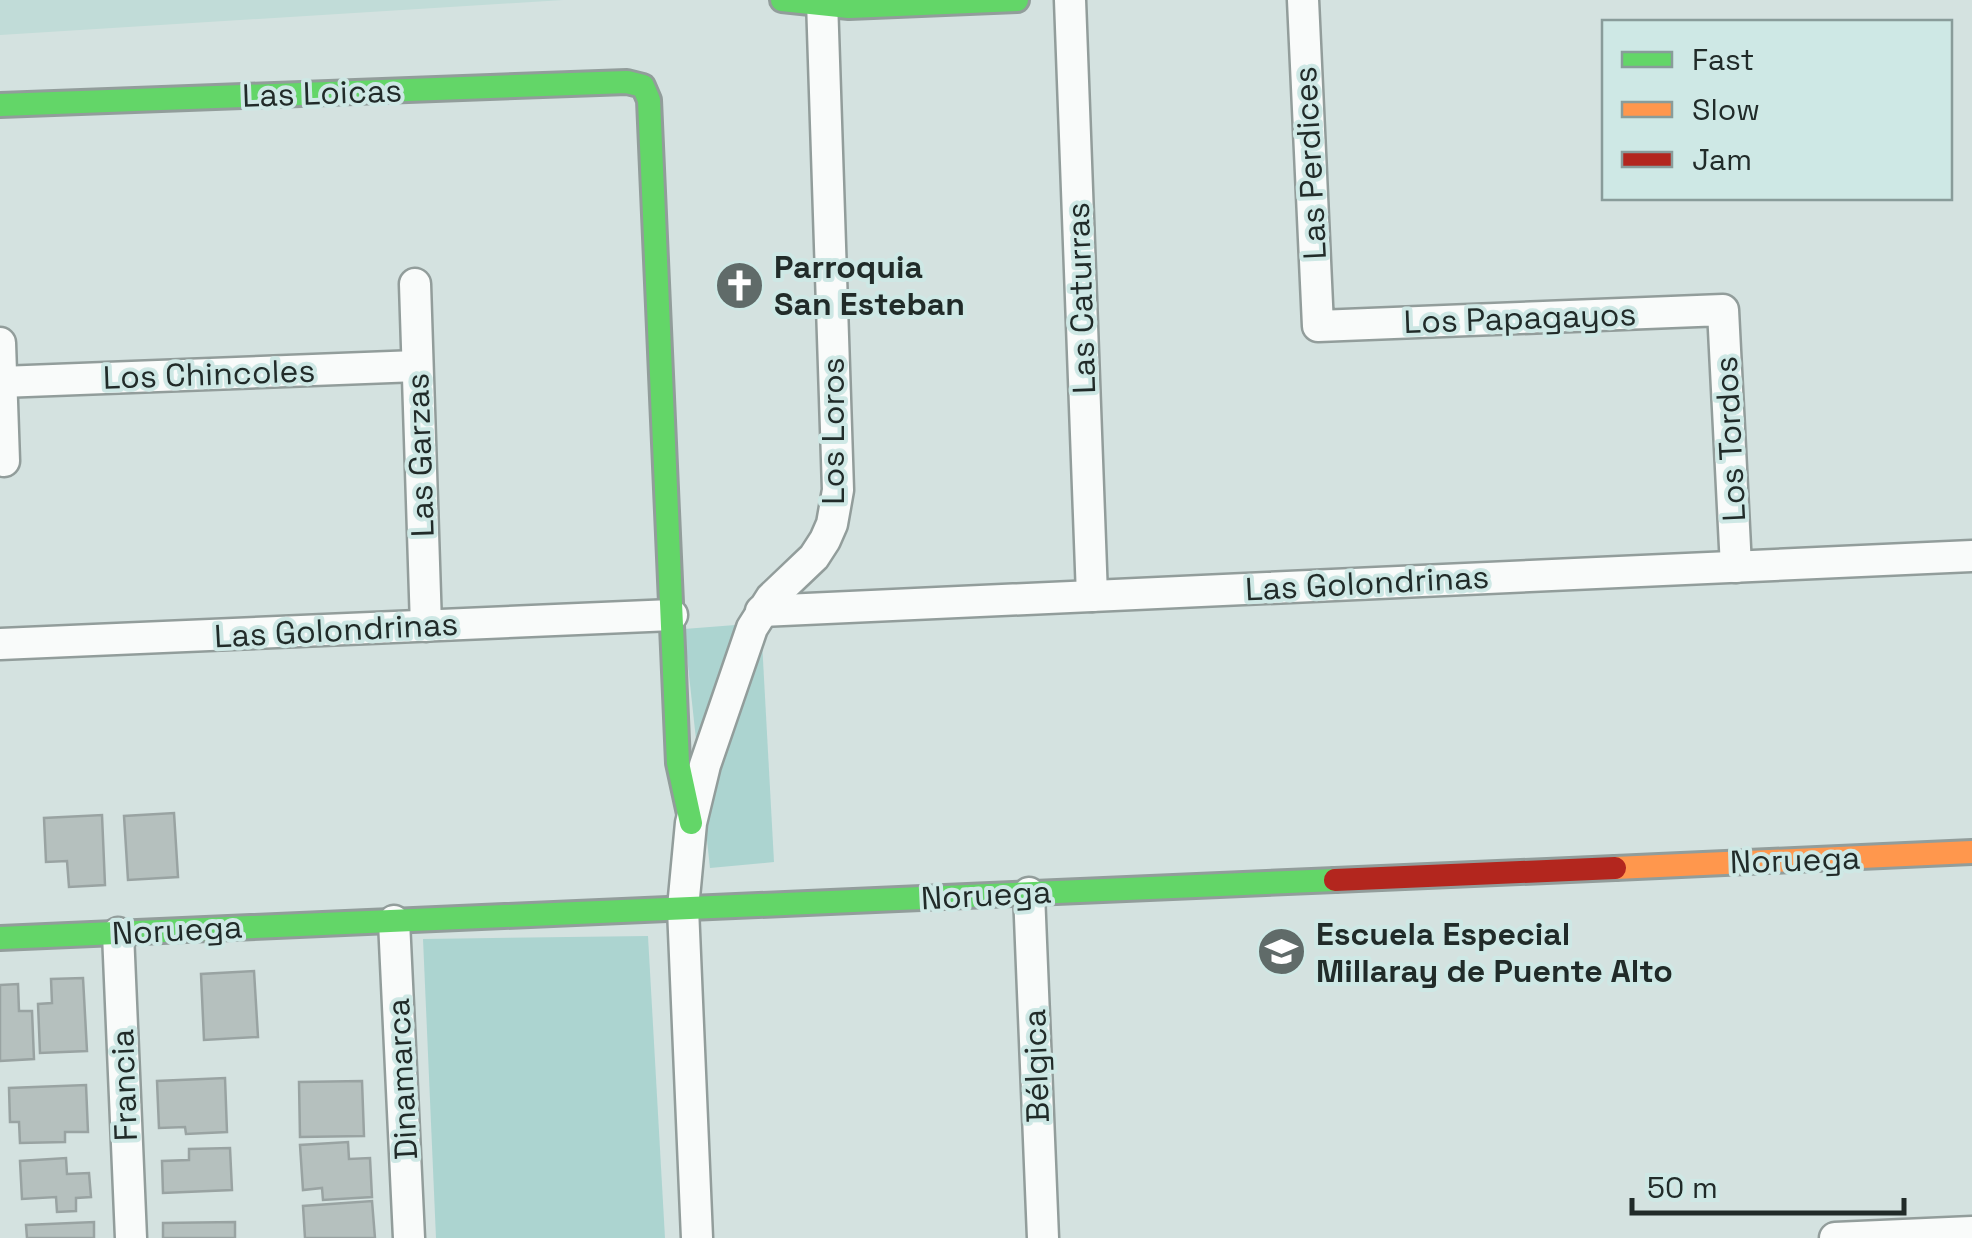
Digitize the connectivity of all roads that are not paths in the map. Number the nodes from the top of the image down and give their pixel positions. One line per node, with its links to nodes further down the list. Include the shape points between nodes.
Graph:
1 (782, 0): 5 (street)
2 (1017, 0): 5 (street)
3 (1070, 0): 17 (street, Las Caturras)
4 (1302, 0): 10 (street, Las Perdices)
5 (822, 3): 18 (street, Los Loros, via 838,490 832,524 814,558)
6 (643, 86): 7 (street, Las Loicas); 19 (street, Los Loros)
7 (0, 105)
8 (415, 284): 12 (street, Las Garzas)
9 (1722, 310): 10 (street, Los Papagayos); 16 (street, Los Tordos)
10 (1318, 326)
11 (0, 343): 13 (street)
12 (418, 366): 13 (street, Los Chincoles); 20 (street, Las Garzas)
13 (1, 382): 14 (street)
14 (4, 461)
15 (1972, 556): 16 (street, Las Golondrinas)
16 (1736, 567): 17 (street, Las Golondrinas)
17 (1092, 596): 18 (street, Las Golondrinas)
18 (761, 611): 22 (street, Los Loros)
19 (672, 615): 20 (street, Las Golondrinas); 22 (street, Los Loros, via 678,763)
20 (426, 626): 21 (street, Las Golondrinas)
21 (0, 644)
22 (691, 823): 25 (street, Los Loros)
23 (1972, 852): 24 (street, Noruega)
24 (1029, 893): 25 (street, Noruega); 33 (street, Bélgica)
25 (683, 908): 26 (street, Noruega); 32 (street, Los Loros)
26 (394, 921): 27 (street, Noruega); 31 (street, Dinamarca)
27 (118, 933): 28 (street, Noruega); 30 (street, Francia)
28 (0, 938)
29 (1972, 1232): 34 (street)
30 (131, 1238)
31 (410, 1238)
32 (698, 1238)
33 (1042, 1238)
34 (1835, 1238)

